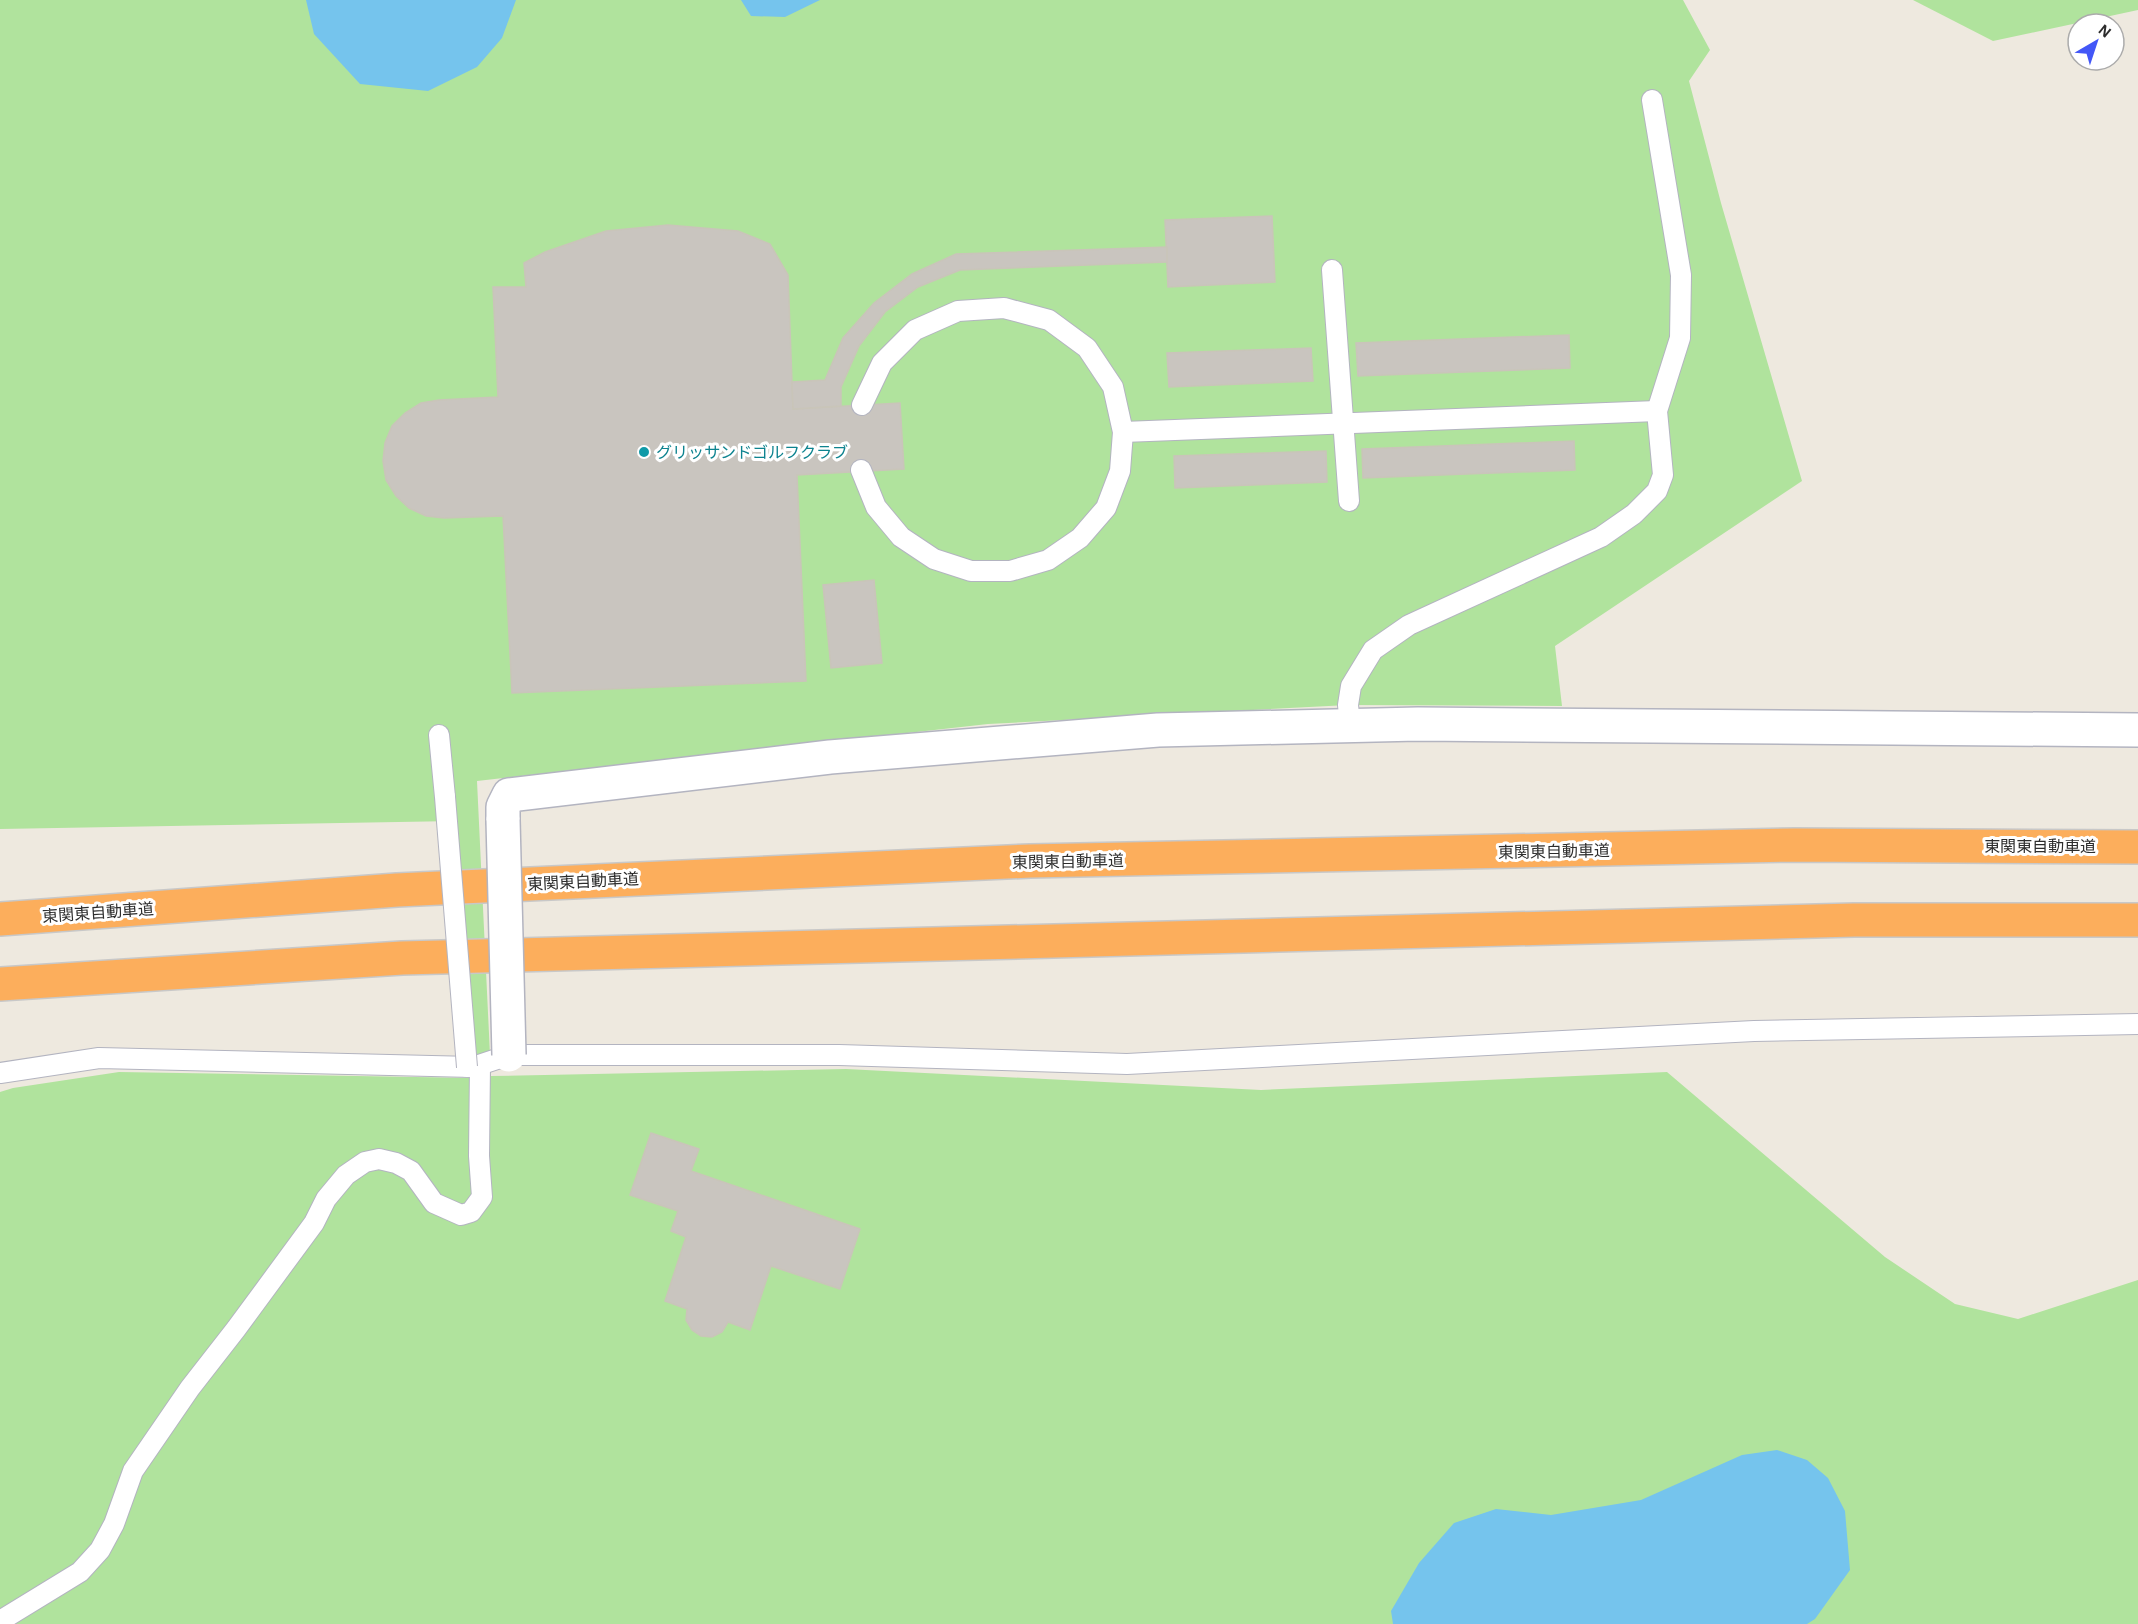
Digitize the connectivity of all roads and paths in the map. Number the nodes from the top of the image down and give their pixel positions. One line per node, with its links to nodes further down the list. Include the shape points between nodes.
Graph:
1 (1652, 99): 4 (lane, via 1681,275 1680,338)
2 (1332, 270): 5 (lane)
3 (862, 405): 6 (lane, via 882,363 915,330 958,311 1005,308 1049,320 1087,348 1113,387)
4 (1657, 411): 5 (lane); 9 (lane, via 1663,475 1657,491 1634,514 1601,537 1409,625 1373,650 1351,686)
5 (1342, 423): 6 (lane); 8 (lane)
6 (1124, 432): 7 (lane, via 1120,471 1106,508 1080,538 1048,560 1010,571 971,571 934,560 901,537 876,507)
7 (861, 470)
8 (1349, 501)
9 (1350, 725): 10 (street); 17 (street, bridge, via 1158,730 830,757 509,795 502,807)
10 (2138, 730)
11 (439, 735): 17 (lane, bridge)
12 (2138, 847): 13 (highway, 東関東自動車道, via 1795,845 1030,861 397,890)
13 (0, 919)
14 (2138, 920): 15 (highway, via 1854,920 402,958)
15 (0, 984)
16 (2138, 1024): 17 (lane, via 1754,1031 1127,1064 839,1055)
17 (485, 1062): 18 (lane, via 99,1058); 19 (lane, via 479,1156 482,1197 471,1212 462,1215 434,1203 411,1171 396,1163 379,1159 365,1162 346,1175 133,1472 100,1550 81,1572)
18 (0, 1073)
19 (0, 1621)

